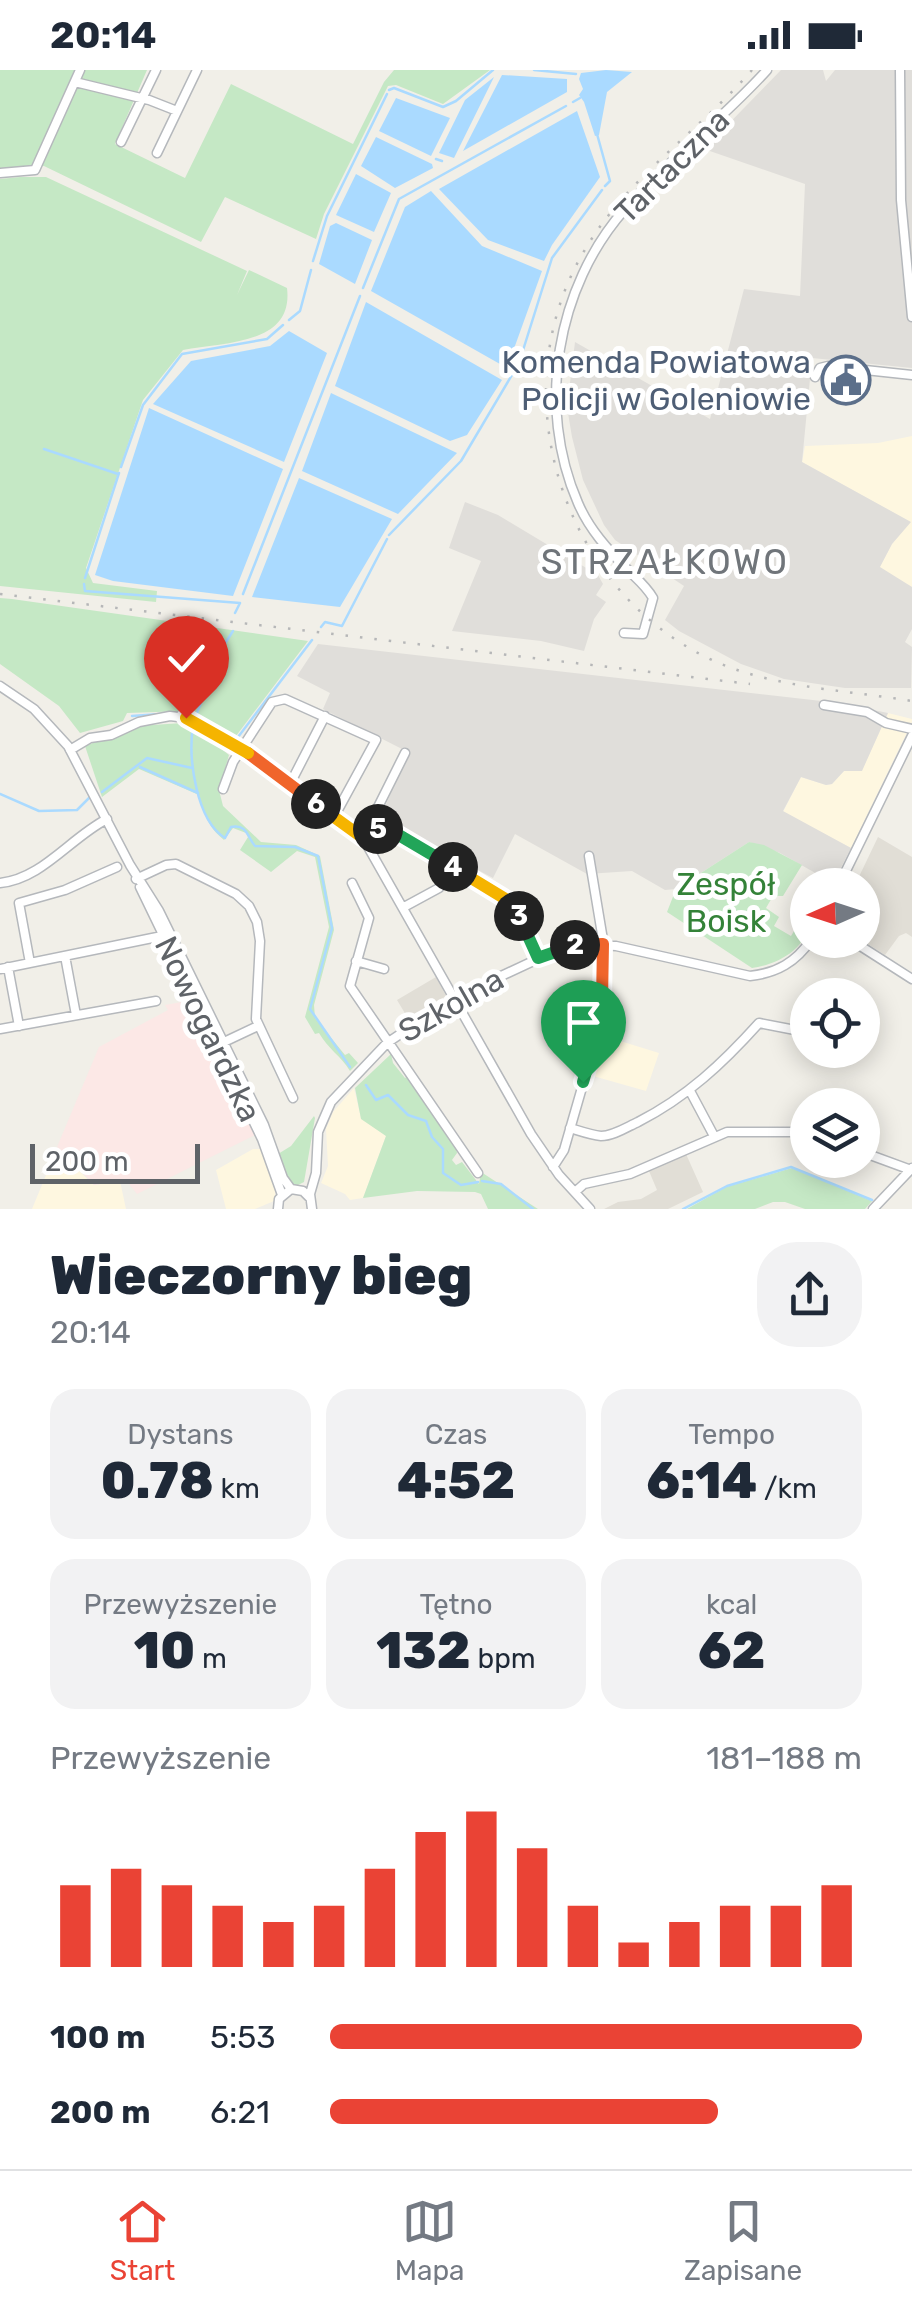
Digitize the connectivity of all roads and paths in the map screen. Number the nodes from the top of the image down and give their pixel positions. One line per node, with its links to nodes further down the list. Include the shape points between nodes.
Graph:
1 (80, 70): 6 (street)
2 (156, 70): 7 (street)
3 (196, 70): 8 (street)
4 (767, 70): 16 (street, Tartaczna, via 624,210 582,276 564,326 556,398 568,476 590,525 652,598 642,634)
5 (900, 70): 12 (street, via 900,200)
6 (75, 82): 7 (street); 11 (street, via 36,170)
7 (142, 100): 8 (street); 9 (street)
8 (177, 111): 10 (street)
9 (122, 142)
10 (157, 154)
11 (0, 173)
12 (910, 285): 13 (street)
13 (912, 317)
14 (912, 375): 15 (street, via 828,366)
15 (816, 377)
16 (624, 633)
17 (0, 686): 22 (street, Nowogardzka, via 34,708)
18 (824, 705): 20 (street, via 867,712)
19 (325, 716): 21 (street, via 276,699); 24 (street); 26 (street, via 376,740)
20 (912, 732): 33 (street)
21 (242, 749): 22 (street, via 170,716 95,736); 24 (street); 25 (street)
22 (70, 750): 27 (street, Nowogardzka)
23 (406, 753): 28 (street)
24 (290, 784): 26 (street)
25 (223, 790)
26 (334, 817): 29 (street)
27 (106, 819): 34 (street, Nowogardzka); 35 (street, via 32,874)
28 (369, 824): 29 (street); 32 (street)
29 (363, 838): 37 (street)
30 (589, 856): 39 (street)
31 (116, 867): 45 (street, via 19,903)
32 (452, 867): 37 (street, via 439,888); 41 (street, via 512,904)
33 (847, 868)
34 (138, 879): 38 (street, Nowogardzka); 53 (street, via 176,864 249,906 260,934)
35 (0, 883)
36 (352, 883): 44 (street, via 369,915)
37 (404, 908): 49 (street)
38 (167, 935): 40 (street); 56 (street, Nowogardzka); 69 (street, Nowogardzka)
39 (603, 944): 41 (street, Szkolna); 42 (street, Szkolna, via 750,976); 60 (street, via 601,1015)
40 (65, 956): 45 (street); 51 (street)
41 (538, 958): 49 (street, Szkolna)
42 (795, 958)
43 (880, 958): 48 (street)
44 (356, 961): 47 (street); 57 (street, via 350,986)
45 (30, 963): 46 (street)
46 (4, 968): 52 (street)
47 (384, 969)
48 (912, 978)
49 (454, 998): 57 (street, Szkolna); 65 (street)
50 (156, 1001): 51 (street)
51 (76, 1015): 52 (street)
52 (19, 1026): 54 (street)
53 (258, 1026): 56 (street); 59 (street)
54 (0, 1029)
55 (790, 1029): 58 (street, via 759,1022)
56 (224, 1042): 69 (street, Nowogardzka)
57 (387, 1042): 63 (street, Szkolna, via 332,1101); 67 (street)
58 (690, 1091): 60 (street, via 609,1135); 62 (street)
59 (293, 1098)
60 (570, 1128): 65 (street)
61 (790, 1132): 62 (street)
62 (714, 1136): 68 (street)
63 (316, 1154): 69 (street, Szkolna, via 308,1179); 70 (street, Szkolna)
64 (880, 1158): 66 (street)
65 (553, 1167): 68 (street)
66 (911, 1169): 72 (street)
67 (478, 1173)
68 (575, 1192): 71 (street)
69 (283, 1199): 70 (street)
70 (313, 1205)
71 (590, 1209)
72 (872, 1209)

